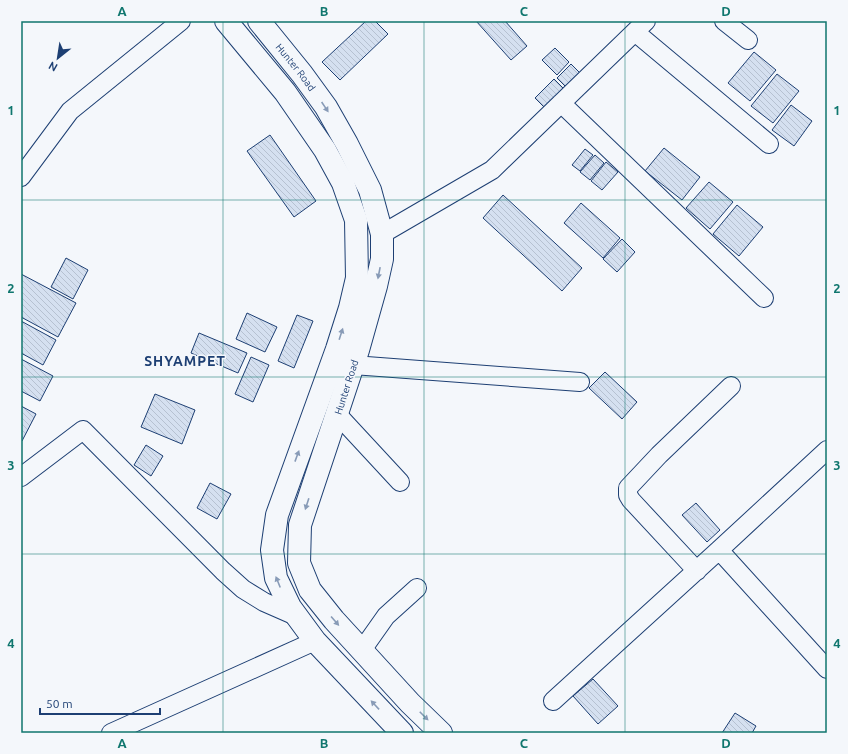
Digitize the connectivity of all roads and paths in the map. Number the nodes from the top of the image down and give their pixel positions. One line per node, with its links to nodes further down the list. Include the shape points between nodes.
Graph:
1 (180, 21): 9 (street, via 70,112)
2 (226, 21): 22 (main road, Hunter Road, one-way to 2, via 276,578 272,550 277,515 350,308 357,278 356,220 343,183 325,150 285,92)
3 (259, 21): 10 (main road, Hunter Road, one-way to 10, via 326,107 370,190)
4 (724, 21): 6 (street)
5 (640, 27): 7 (street); 8 (street)
6 (748, 40)
7 (561, 103): 10 (street, via 492,170); 11 (street)
8 (769, 144)
9 (21, 177)
10 (382, 234): 12 (main road, Hunter Road, one-way to 12, via 382,259)
11 (764, 298)
12 (353, 365): 13 (street); 15 (main road, Hunter Road)
13 (580, 382)
14 (731, 386): 20 (street, via 628,488 631,500)
15 (337, 414): 18 (street); 24 (main road, Hunter Road, one-way to 24, via 300,525 299,563 310,590)
16 (827, 450): 19 (street)
17 (21, 477): 22 (street, via 83,430 243,589 264,602)
18 (400, 482)
19 (720, 550): 20 (street); 25 (street)
20 (697, 571): 26 (street)
21 (417, 588): 24 (street, via 386,616)
22 (296, 616): 23 (main road, Hunter Road)
23 (315, 640): 27 (main road, Hunter Road, one-way to 23); 28 (street)
24 (362, 650): 29 (main road, Hunter Road, one-way to 29)
25 (827, 669)
26 (553, 701)
27 (399, 732)
28 (111, 733)
29 (441, 733)

